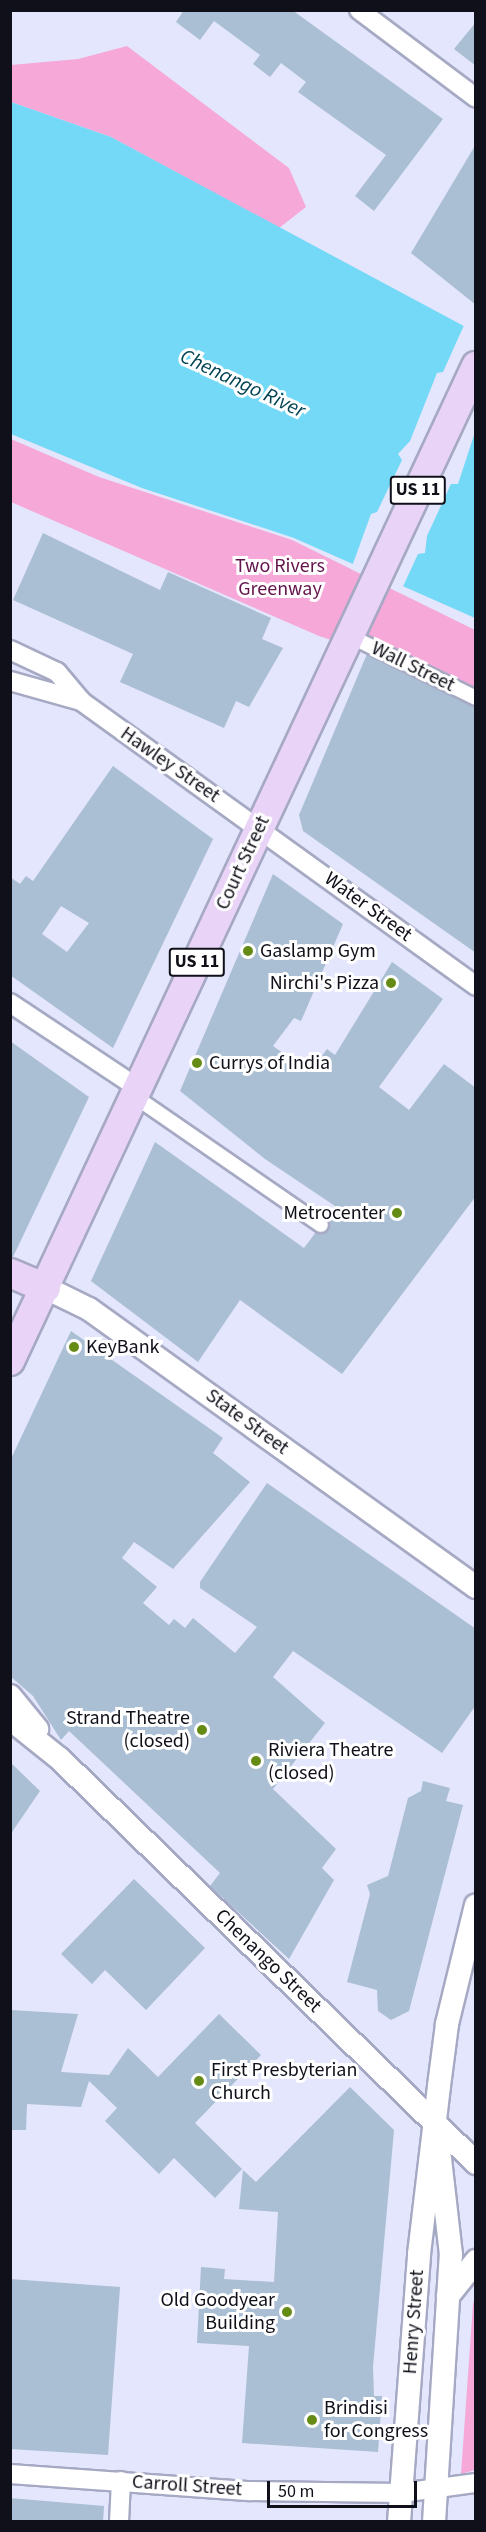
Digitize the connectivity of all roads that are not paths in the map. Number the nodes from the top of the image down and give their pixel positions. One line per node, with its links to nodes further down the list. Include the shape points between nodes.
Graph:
1 (359, 10): 2 (street)
2 (476, 98)
3 (476, 366): 4 (main road, Court Street / US 11)
4 (355, 625): 7 (street, Wall Street); 9 (main road, Court Street / US 11)
5 (10, 650): 8 (street, Hawley Street, via 57,672)
6 (10, 681): 8 (street, Hawley Street)
7 (476, 698)
8 (81, 702): 9 (street, Hawley Street)
9 (260, 828): 10 (street, Water Street); 12 (main road, Court Street / US 11)
10 (476, 986)
11 (10, 1003): 12 (street)
12 (136, 1092): 13 (street); 15 (main road, Court Street / US 11)
13 (321, 1225)
14 (10, 1273): 15 (main road, State Street)
15 (46, 1288): 16 (main road, Court Street / US 11); 17 (street, State Street, via 89,1309)
16 (10, 1361)
17 (476, 1587)
18 (10, 1696): 20 (street, Chenango Street)
19 (10, 1719): 20 (street, Chenango Street)
20 (60, 1759): 22 (street, Chenango Street)
21 (476, 1905): 22 (street, Henry Street, via 447,2024)
22 (436, 2123): 23 (street, Chenango Street); 25 (street, Henry Street, via 451,2255); 30 (street, Henry Street, via 419,2254)
23 (476, 2163)
24 (476, 2261): 25 (street)
25 (448, 2296): 29 (street, Henry Street)
26 (10, 2474): 27 (street, Carroll Street)
27 (121, 2481): 30 (street, Carroll Street); 31 (street)
28 (476, 2483): 29 (street, Carroll Street)
29 (436, 2489): 30 (street, Carroll Street); 33 (street, Henry Street)
30 (401, 2493): 32 (street, Henry Street)
31 (119, 2522)
32 (399, 2522)
33 (434, 2522)

